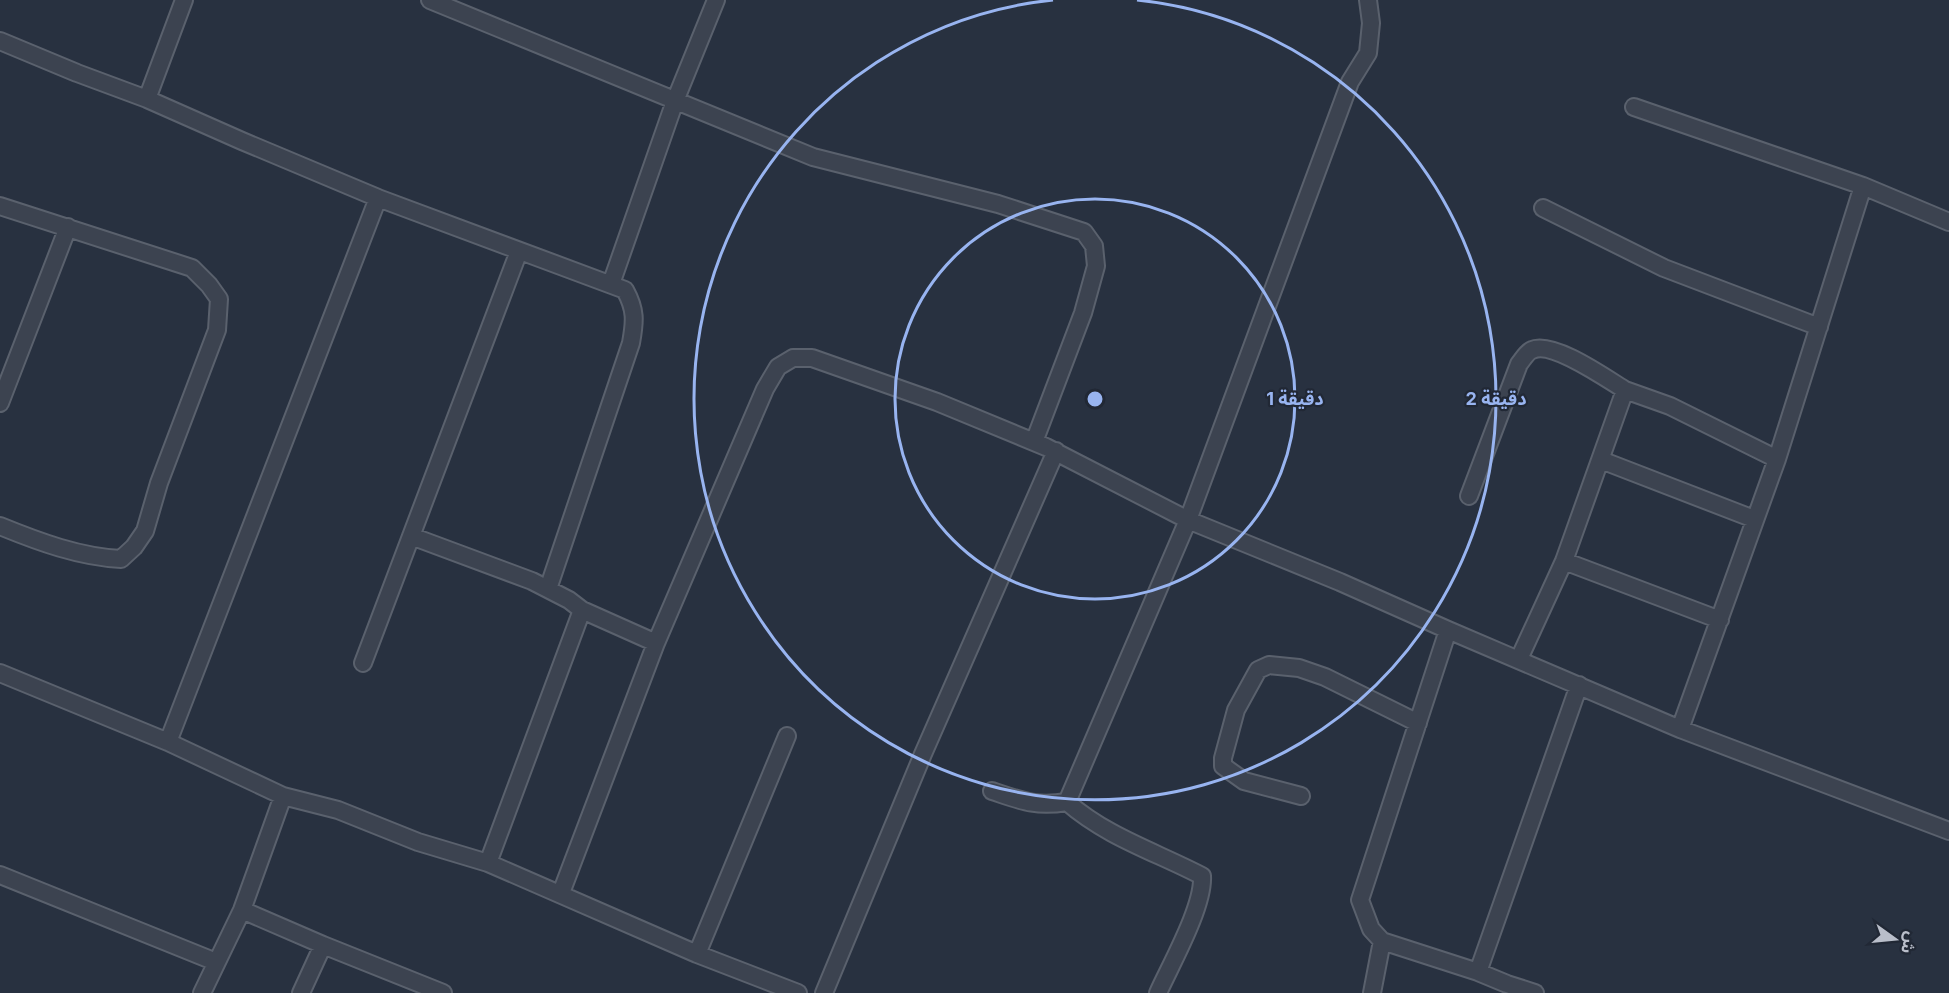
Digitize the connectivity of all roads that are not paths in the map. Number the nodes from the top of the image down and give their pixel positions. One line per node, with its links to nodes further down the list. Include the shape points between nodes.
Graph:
1 (184, 0): 6 (street)
2 (430, 0): 7 (street)
3 (716, 0): 7 (street)
4 (1368, 0): 26 (street, via 1368,53 1350,82)
5 (0, 41): 6 (street)
6 (147, 99): 10 (street)
7 (675, 101): 16 (street); 20 (street, via 813,157 998,204 1084,232 1094,246 1096,266 1083,313)
8 (1634, 107): 9 (street)
9 (1863, 186): 13 (street); 17 (street)
10 (378, 198): 15 (street); 42 (street)
11 (0, 206): 14 (street)
12 (1543, 208): 17 (street, via 1664,268)
13 (1949, 222)
14 (68, 227): 19 (street); 27 (street, via 192,268 219,299 217,330 159,483 145,531 122,559 62,548)
15 (519, 251): 16 (street); 28 (street)
16 (611, 284): 30 (street, via 626,290 633,305 631,343)
17 (1819, 327): 22 (street)
18 (1625, 390): 22 (street, via 1670,406); 23 (street); 24 (street, via 1573,358 1541,347 1530,350 1520,364)
19 (0, 403)
20 (1034, 442): 21 (street); 34 (street, via 837,365 793,358 778,367 765,389)
21 (1056, 451): 26 (street); 62 (street, via 923,754)
22 (1777, 459): 25 (street)
23 (1601, 460): 25 (street); 29 (street)
24 (1469, 496)
25 (1754, 519): 32 (street)
26 (1188, 520): 33 (street); 46 (street)
27 (0, 526)
28 (411, 537): 30 (street); 36 (street)
29 (1564, 561): 32 (street); 35 (street)
30 (548, 589): 31 (street)
31 (582, 610): 34 (street); 48 (street)
32 (1720, 620): 40 (street)
33 (1448, 630): 35 (street); 39 (street)
34 (656, 643): 50 (street)
35 (1519, 659): 38 (street)
36 (363, 663)
37 (0, 673): 42 (street)
38 (1579, 685): 40 (street); 56 (street)
39 (1418, 723): 45 (street, via 1299,668 1269,665 1258,670 1236,710 1223,766 1244,781); 52 (street, via 1360,900 1371,929)
40 (1680, 729): 47 (street)
41 (786, 736): 54 (street)
42 (168, 742): 44 (street)
43 (992, 791): 46 (street, via 1032,804)
44 (283, 796): 48 (street, via 338,810 418,842); 51 (street)
45 (1300, 796)
46 (1067, 802): 63 (street, via 1125,842 1202,876 1192,916)
47 (1949, 831)
48 (488, 863): 50 (street)
49 (0, 875): 55 (street)
50 (561, 893): 54 (street)
51 (242, 910): 53 (street); 55 (street)
52 (1382, 941): 56 (street); 64 (street)
53 (323, 945): 59 (street); 60 (street)
54 (698, 954): 61 (street)
55 (216, 962): 58 (street)
56 (1478, 972): 57 (street)
57 (1505, 989): 65 (street)
58 (202, 993)
59 (301, 993)
60 (443, 993)
61 (798, 993)
62 (824, 993)
63 (1158, 993)
64 (1372, 993)
65 (1535, 993)

